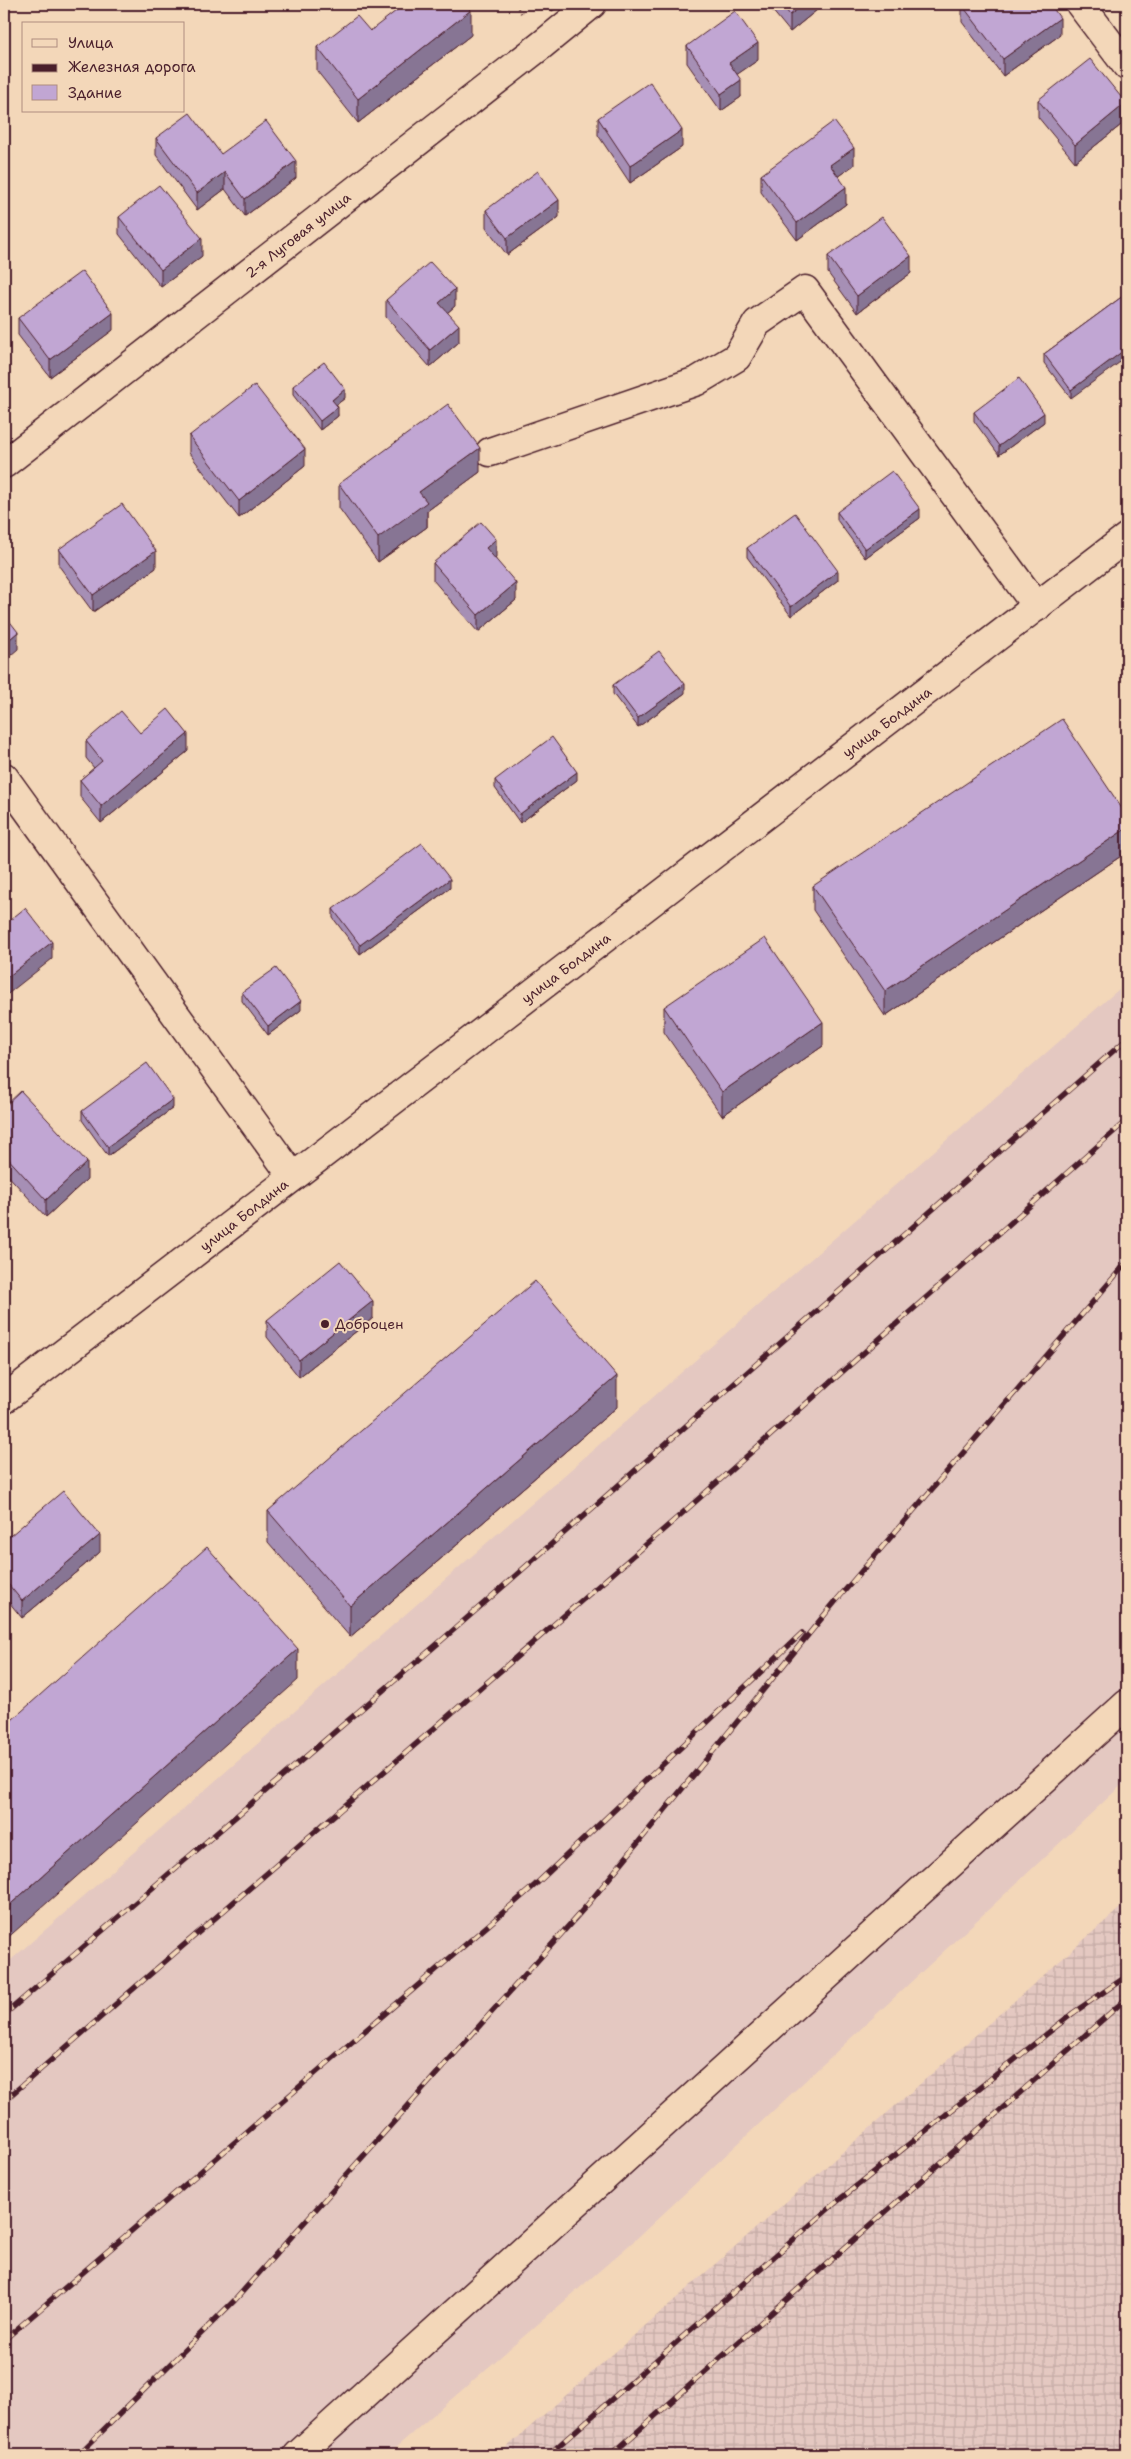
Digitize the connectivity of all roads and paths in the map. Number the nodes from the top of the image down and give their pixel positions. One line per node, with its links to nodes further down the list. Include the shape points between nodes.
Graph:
1 (592, 4): 5 (main road, 2-я Луговая улица)
2 (1080, 4): 3 (main road)
3 (1127, 66)
4 (490, 452): 7 (main road, via 697,381 737,357 757,323 805,290)
5 (4, 464)
6 (1127, 538): 7 (main road, улица Болдина)
7 (1037, 607): 9 (main road, улица Болдина)
8 (4, 777): 9 (main road)
9 (293, 1177): 10 (main road, улица Болдина)
10 (4, 1399)
11 (1127, 1704): 12 (main road)
12 (298, 2455)

